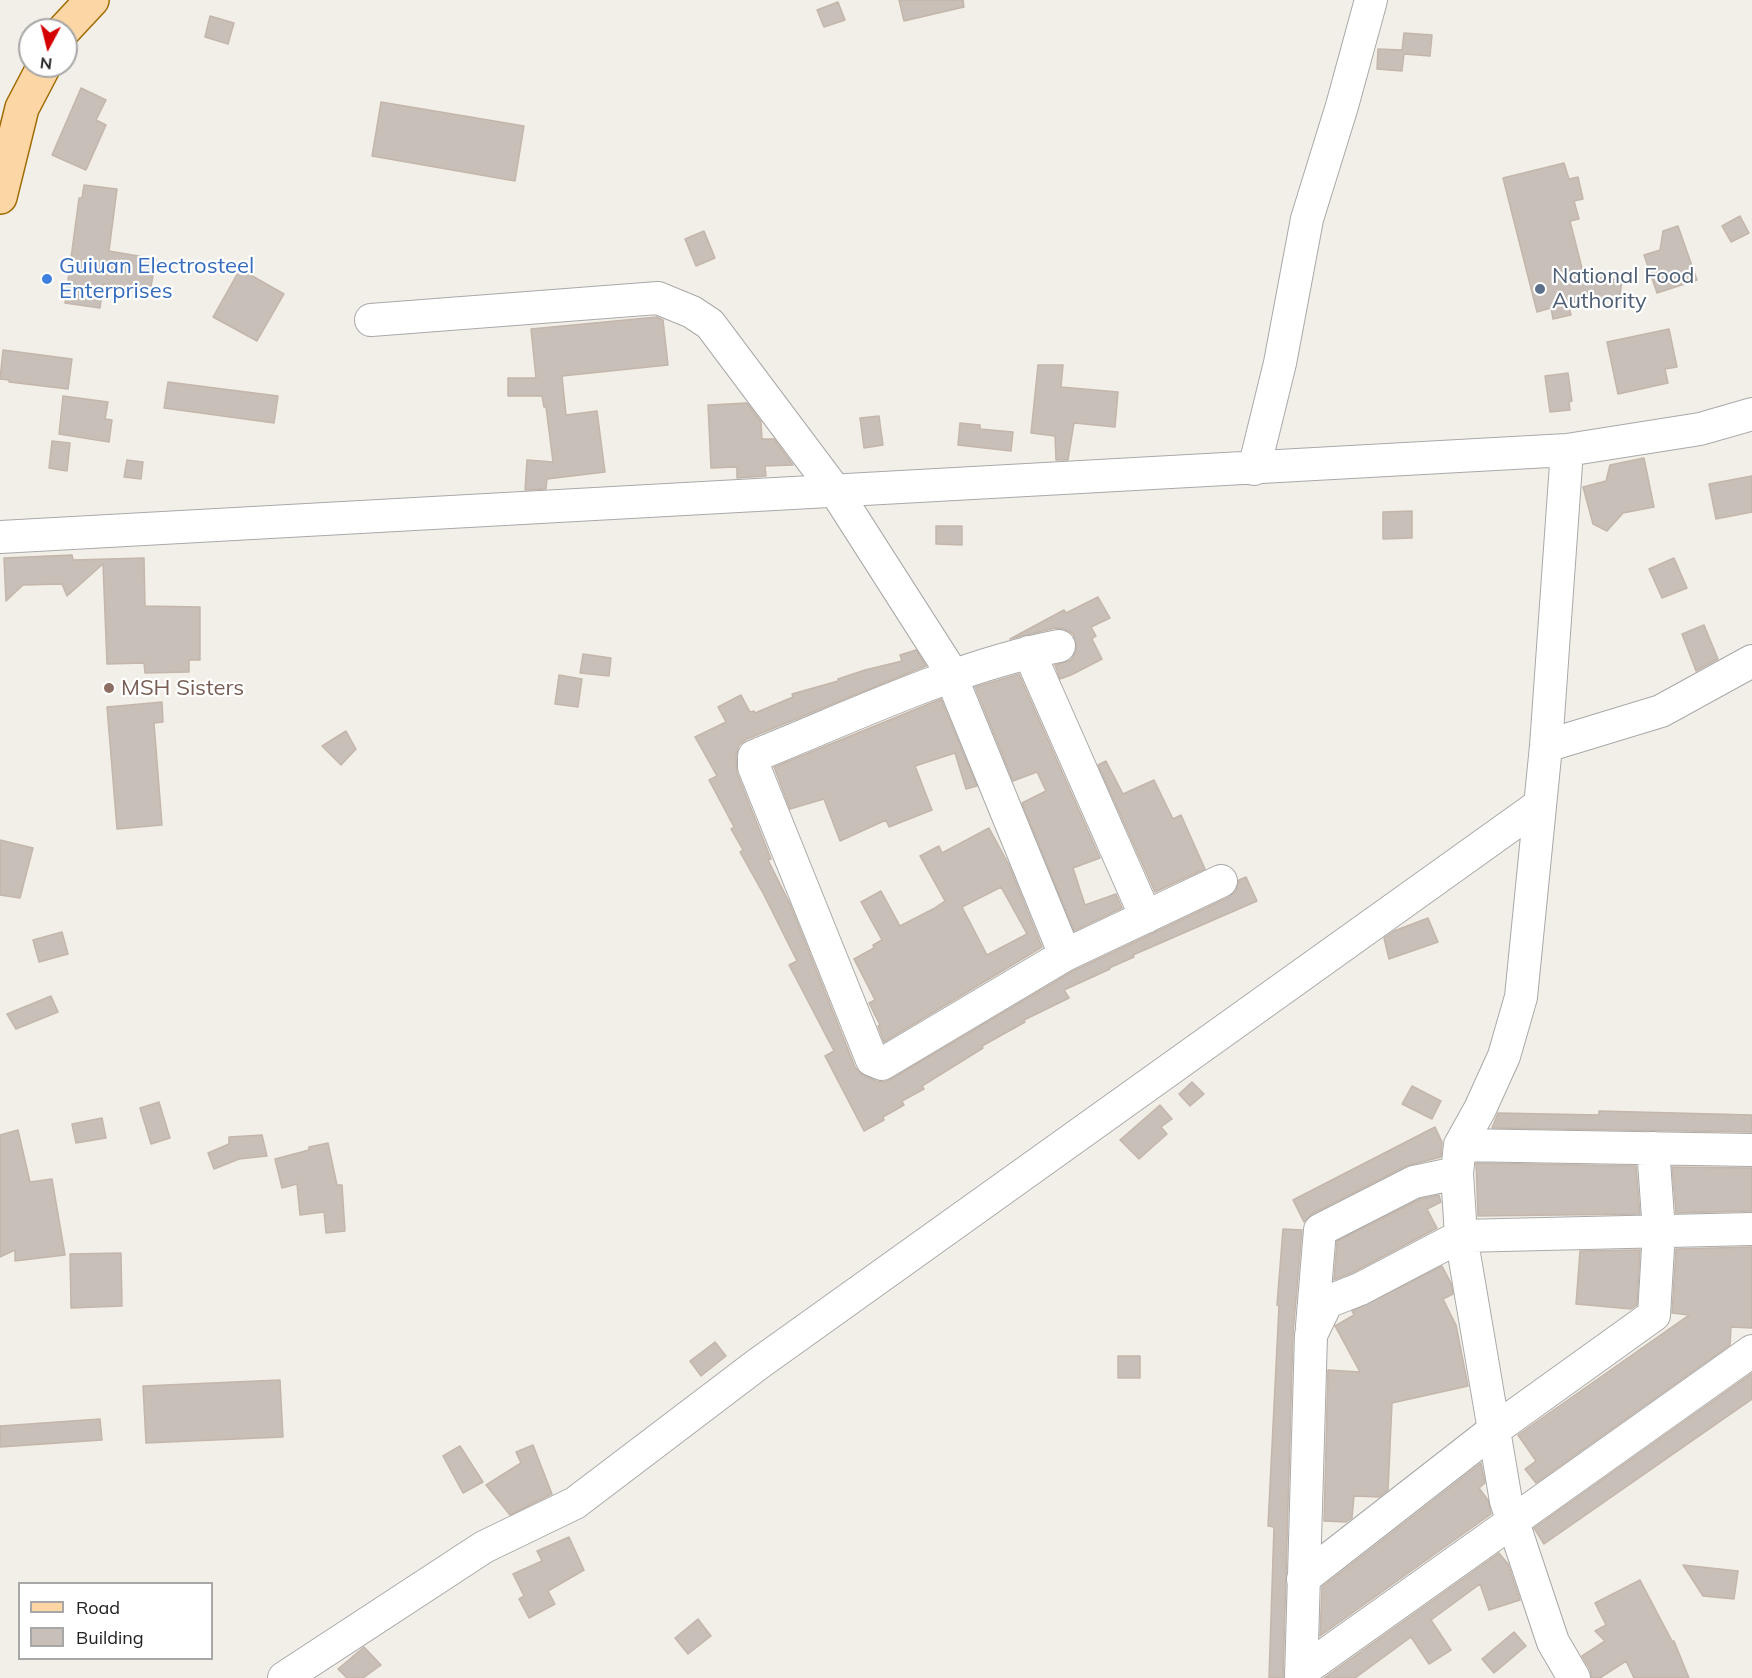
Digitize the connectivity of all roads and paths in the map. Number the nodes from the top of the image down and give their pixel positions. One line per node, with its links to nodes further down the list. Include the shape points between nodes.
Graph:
1 (92, 0): 3 (main road)
2 (1371, 0): 9 (street, via 1307,219 1280,363)
3 (75, 18)
4 (38, 78): 5 (main road, via 22,108)
5 (0, 197)
6 (371, 320): 10 (street, via 658,298 710,324)
7 (1752, 414): 8 (street, via 1700,429)
8 (1567, 450): 9 (street); 16 (street)
9 (1254, 469): 10 (street)
10 (836, 492): 11 (street); 15 (street)
11 (0, 537)
12 (1059, 646): 13 (street)
13 (1029, 652): 15 (street); 19 (street)
14 (1752, 662): 16 (street, via 1661,711)
15 (951, 677): 20 (street); 20 (street, via 753,756 754,767 872,1060 882,1064)
16 (1546, 747): 17 (street)
17 (1538, 806): 23 (street, via 1521,998 1504,1056); 35 (street, via 758,1364 575,1503 484,1547)
18 (1221, 881): 19 (street)
19 (1146, 917): 20 (street)
20 (1065, 955)
21 (1653, 1148): 22 (street); 23 (street); 25 (street)
22 (1752, 1150)
23 (1458, 1159): 26 (street); 27 (street, via 1320,1230)
24 (1752, 1229): 25 (street)
25 (1659, 1231): 26 (street); 29 (street, via 1654,1315)
26 (1461, 1236): 27 (street, via 1327,1302); 29 (street)
27 (1311, 1335): 31 (street)
28 (1752, 1351): 30 (street)
29 (1494, 1430): 30 (street); 32 (street)
30 (1513, 1521): 34 (street); 36 (street, via 1553,1642)
31 (1304, 1538): 32 (street); 33 (street)
32 (1343, 1547): 33 (street)
33 (1303, 1579): 34 (street)
34 (1301, 1675)
35 (284, 1678)
36 (1574, 1678)

